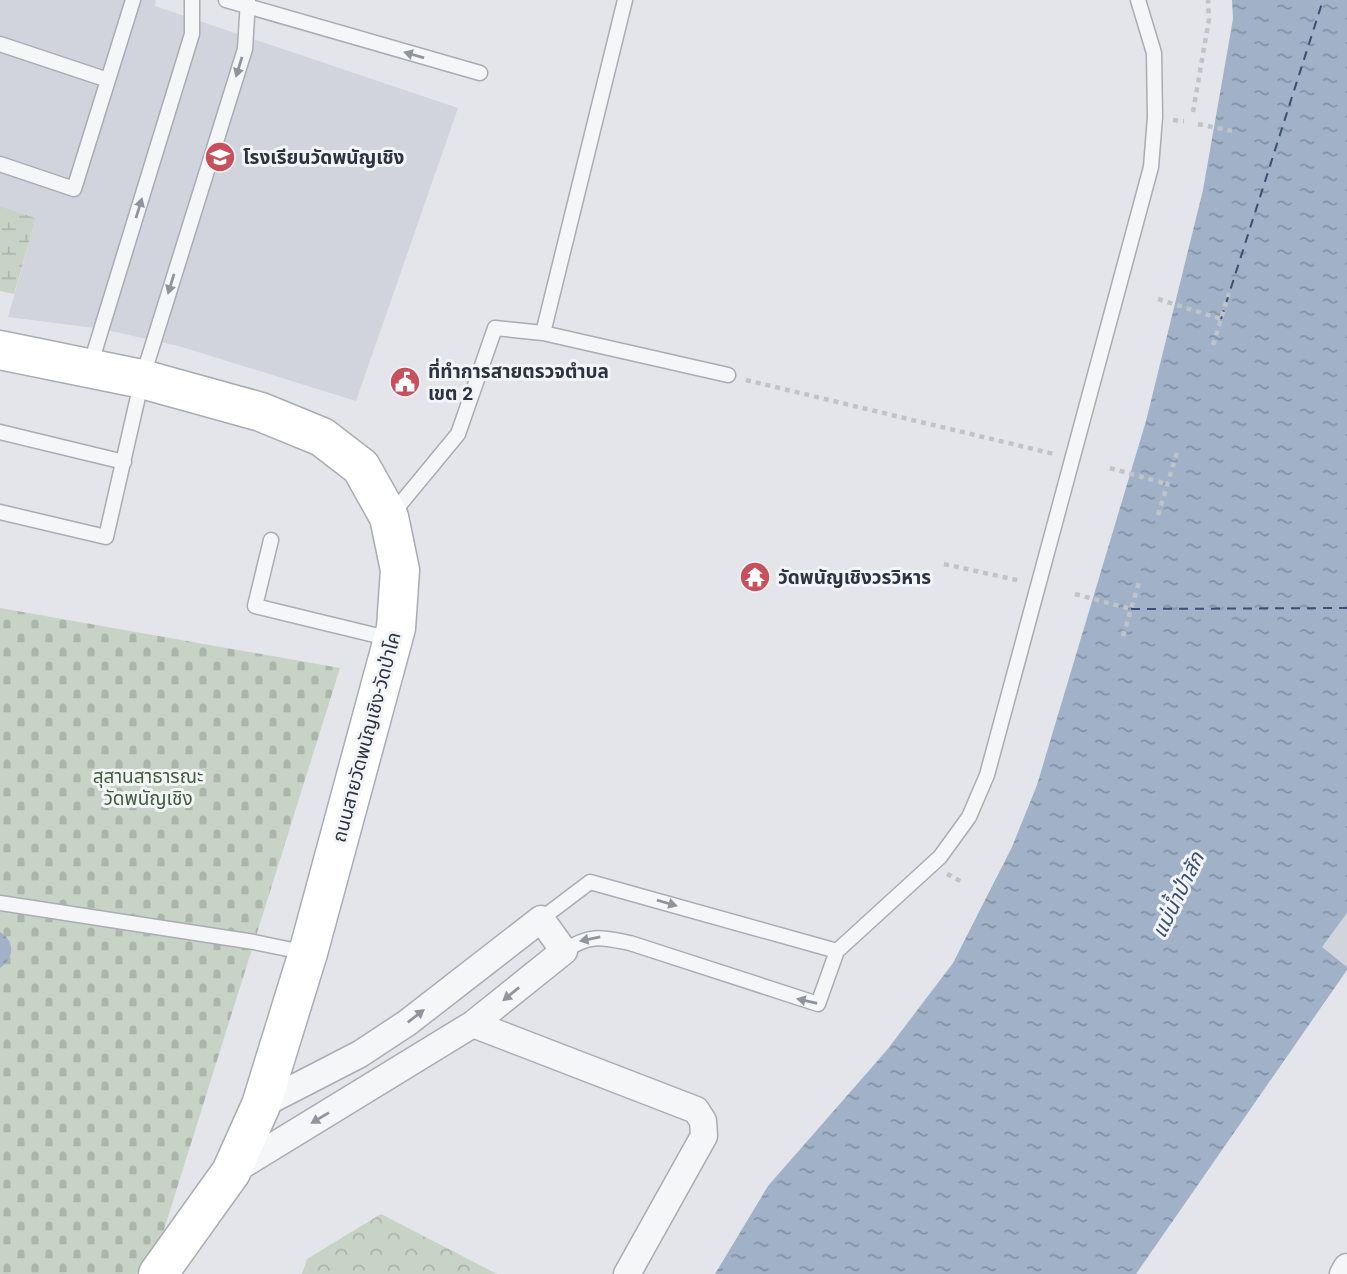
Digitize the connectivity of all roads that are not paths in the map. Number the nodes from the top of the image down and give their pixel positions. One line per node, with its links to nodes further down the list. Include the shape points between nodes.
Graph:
1 (133, 0): 9 (lane)
2 (192, 0): 13 (lane, one-way to 2, via 192,34)
3 (226, 0): 6 (lane)
4 (625, 0): 11 (lane, via 594,106)
5 (1138, 0): 25 (lane, via 1154,53 1151,167 987,775 970,817 940,857)
6 (248, 3): 8 (lane, one-way to 6); 15 (lane, one-way to 15, via 245,49)
7 (0, 44): 9 (lane)
8 (480, 74)
9 (108, 80): 10 (lane, via 74,189)
10 (0, 164)
11 (543, 333): 14 (lane); 19 (lane, via 495,328 458,434)
12 (0, 350): 13 (main road, ถนนสายวัดพนัญเชิง-วัดป่าโค)
13 (89, 367): 15 (main road, ถนนสายวัดพนัญเชิง-วัดป่าโค)
14 (728, 375)
15 (142, 379): 17 (lane); 19 (main road, ถนนสายวัดพนัญเชิง-วัดป่าโค, via 261,412 322,437 361,467)
16 (0, 432): 17 (lane)
17 (124, 461): 18 (lane, via 106,537)
18 (0, 512)
19 (389, 517): 21 (main road, ถนนสายวัดพนัญเชิง-วัดป่าโค, via 400,570)
20 (271, 540): 21 (lane, via 255,606)
21 (393, 639): 26 (main road, ถนนสายวัดพนัญเชิง-วัดป่าโค)
22 (0, 903): 26 (lane)
23 (541, 919): 24 (street); 25 (lane, one-way to 25, via 590,882); 28 (street, one-way to 23, via 360,1054 408,1023)
24 (564, 951): 25 (lane, one-way to 24, via 818,1004 599,936); 27 (street, one-way to 27)
25 (837, 951)
26 (308, 953): 28 (main road, ถนนสายวัดพนัญเชิง-วัดป่าโค)
27 (473, 1024): 29 (street, one-way to 29); 32 (street, via 696,1110 703,1121 704,1136)
28 (261, 1105): 29 (main road, ถนนสายวัดพนัญเชิง-วัดป่าโค)
29 (231, 1172): 31 (main road, ถนนสายวัดพนัญเชิง-วัดป่าโค)
30 (1347, 1267): 33 (street)
31 (158, 1274)
32 (626, 1274)
33 (1343, 1274)

